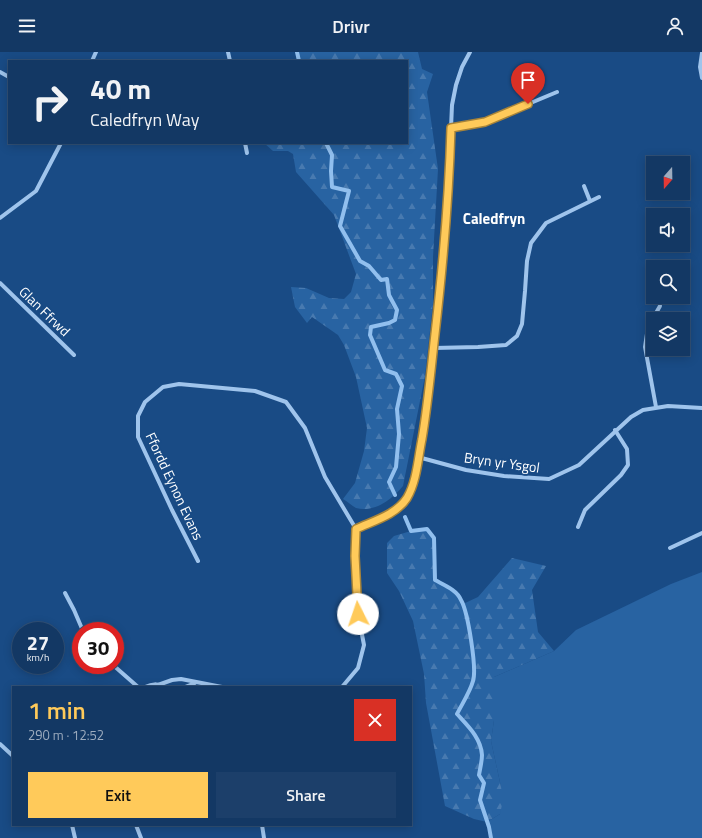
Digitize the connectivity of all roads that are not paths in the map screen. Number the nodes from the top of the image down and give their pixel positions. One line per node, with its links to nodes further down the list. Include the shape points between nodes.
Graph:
1 (470, 52): 5 (street, via 456,85)
2 (702, 53): 3 (street)
3 (702, 78)
4 (557, 92): 5 (street, via 485,122)
5 (451, 128): 15 (street)
6 (60, 144): 12 (street, via 36,191)
7 (245, 144): 8 (street)
8 (247, 153)
9 (584, 186): 11 (street)
10 (599, 197): 11 (street)
11 (590, 201): 15 (street, via 546,223 531,243 526,261 522,324 517,336 506,345)
12 (0, 218)
13 (0, 283): 16 (street, Glan Ffrwd)
14 (660, 306): 17 (street, via 648,327 645,347)
15 (434, 348): 20 (street, via 431,383)
16 (74, 355)
17 (656, 407): 18 (street, Bryn yr Ysgol); 19 (street, Bryn yr Ysgol, via 643,410)
18 (702, 408)
19 (615, 430): 20 (street, Bryn yr Ysgol, via 579,465 549,479 466,470); 21 (street, via 626,449 628,465 585,510)
20 (418, 457): 22 (street, via 410,491 402,504)
21 (578, 527)
22 (356, 529): 25 (street, Ffordd Eynon Evans, via 325,478 305,428 286,402 255,391 179,384 163,387 145,402 138,416 138,437); 36 (street, via 358,614 364,645 358,668)
23 (702, 533): 24 (street)
24 (670, 548)
25 (198, 561)
26 (65, 593): 27 (street)
27 (79, 622)
28 (123, 674): 31 (street)
29 (195, 683): 30 (street, via 181,679); 34 (street); 35 (street)
30 (158, 685): 32 (street); 33 (street)
31 (137, 686)
32 (147, 686)
33 (161, 686)
34 (188, 686)
35 (215, 686)
36 (343, 686)
37 (0, 744): 38 (street)
38 (12, 755)
39 (72, 826): 42 (street)
40 (136, 826): 43 (street)
41 (262, 826): 44 (street)
42 (75, 838)
43 (141, 838)
44 (264, 838)

